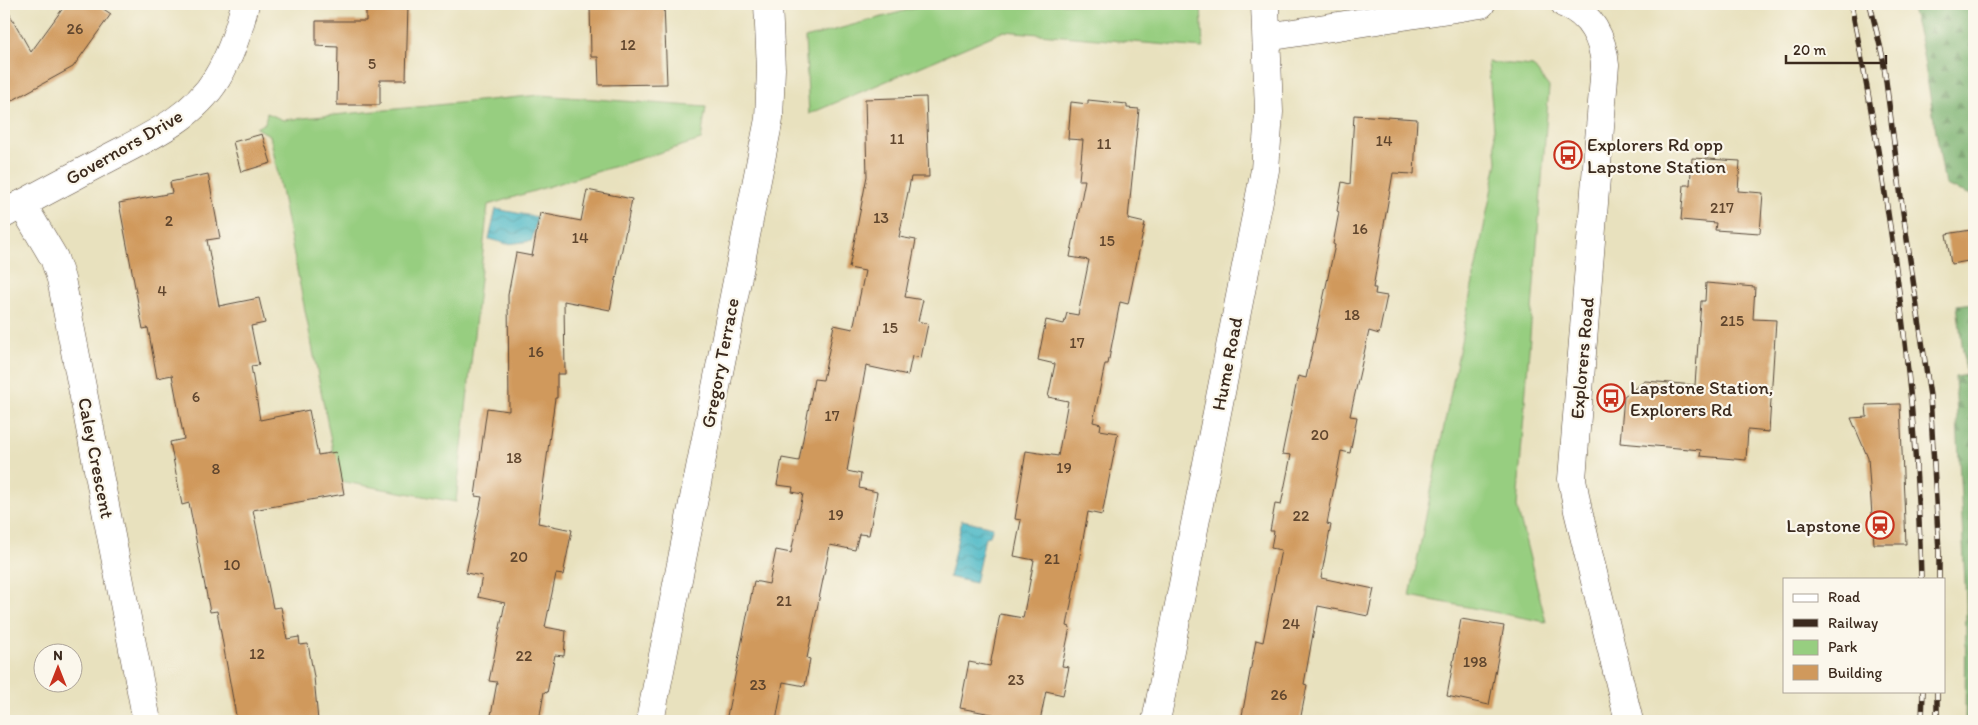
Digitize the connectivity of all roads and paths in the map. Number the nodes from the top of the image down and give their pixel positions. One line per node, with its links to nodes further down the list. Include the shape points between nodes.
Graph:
1 (245, 4): 7 (street, Governors Drive, via 228,58 197,103 155,133)
2 (768, 4): 9 (street, Gregory Terrace, via 769,119)
3 (1265, 4): 6 (street, Hume Road)
4 (1481, 4): 6 (street)
5 (1565, 4): 11 (street, Explorers Road, via 1579,10 1591,22 1602,47 1605,66 1572,479)
6 (1267, 37): 10 (street, Hume Road, via 1269,112 1265,170)
7 (13, 209): 8 (street, Caley Crescent, via 54,258 62,279)
8 (147, 721)
9 (650, 721)
10 (1156, 721)
11 (1629, 721)

